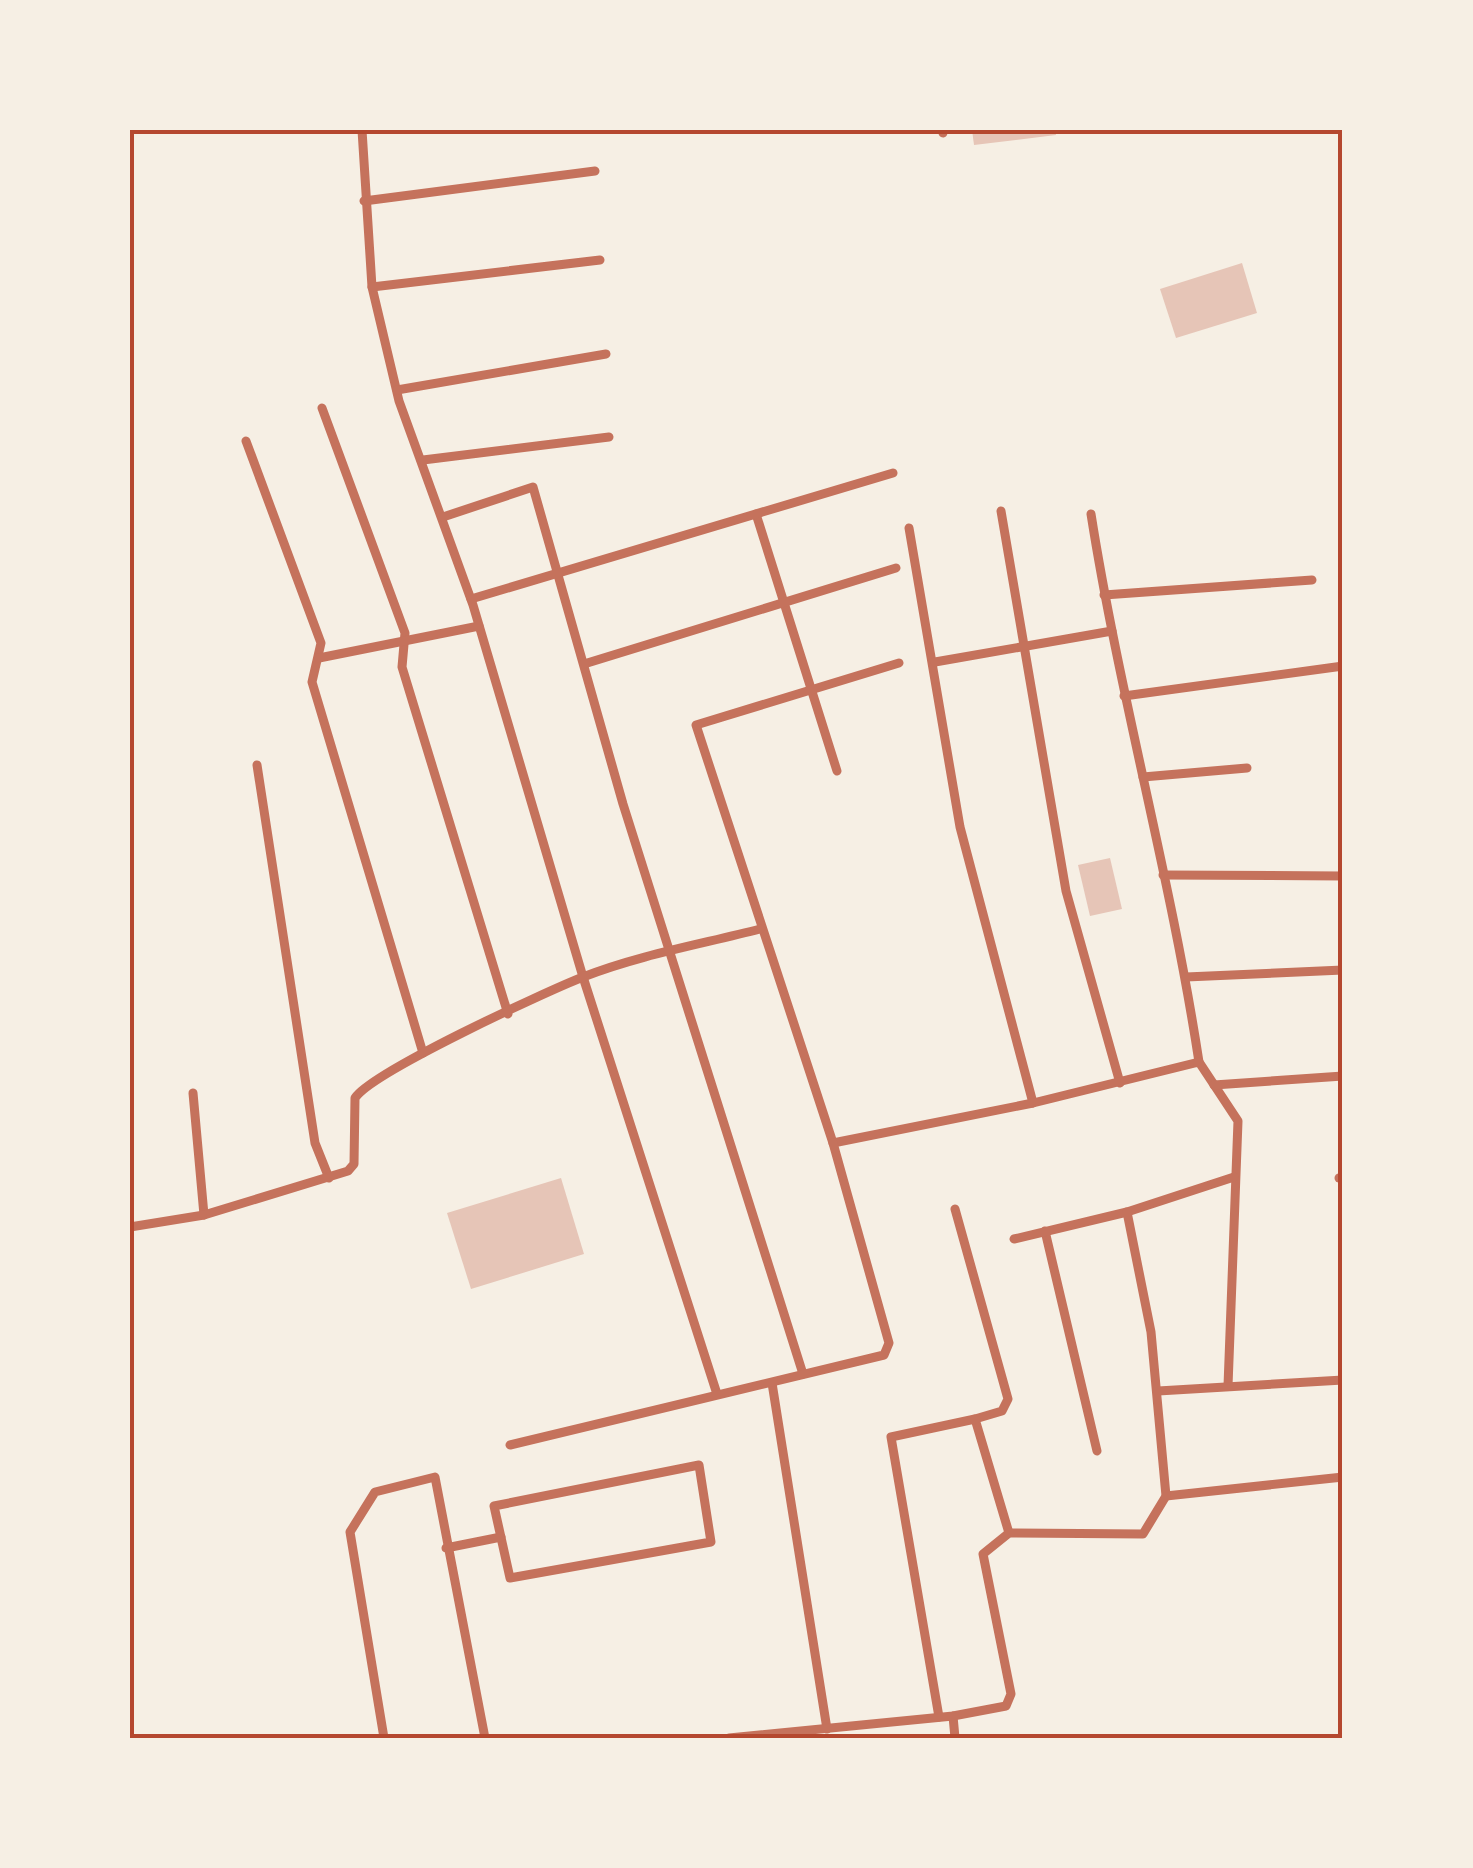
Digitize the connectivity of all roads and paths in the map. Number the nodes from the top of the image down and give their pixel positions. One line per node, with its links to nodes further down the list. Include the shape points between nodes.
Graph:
1 (362, 130): 3 (street)
2 (596, 170): 3 (street)
3 (364, 201): 5 (street)
4 (600, 260): 5 (street)
5 (372, 286): 7 (street)
6 (606, 354): 7 (street)
7 (396, 390): 11 (street)
8 (322, 408): 26 (street)
9 (609, 438): 11 (street)
10 (246, 440): 28 (street, via 321,643)
11 (423, 460): 16 (street)
12 (892, 473): 14 (street)
13 (1000, 512): 27 (street)
14 (756, 514): 19 (street); 23 (street)
15 (1090, 514): 21 (street)
16 (443, 517): 19 (street, via 534,487); 22 (street)
17 (908, 528): 29 (street)
18 (896, 568): 23 (street)
19 (558, 573): 22 (street); 31 (street)
20 (1312, 580): 21 (street)
21 (1104, 595): 25 (street)
22 (471, 599): 24 (street)
23 (784, 602): 31 (street); 33 (street)
24 (479, 626): 26 (street); 45 (street)
25 (1112, 631): 27 (street); 34 (street)
26 (404, 644): 28 (street); 46 (street, via 402,666)
27 (1022, 645): 29 (street); 50 (street, via 1066,891)
28 (319, 658): 47 (street, via 312,682)
29 (935, 662): 53 (street, via 960,827)
30 (899, 663): 33 (street)
31 (584, 664): 42 (street)
32 (1343, 666): 34 (street)
33 (812, 690): 37 (street); 41 (street, via 696,724)
34 (1124, 696): 38 (street)
35 (257, 765): 56 (street, via 314,1143)
36 (1247, 768): 38 (street)
37 (837, 770)
38 (1143, 777): 39 (street)
39 (1163, 875): 40 (street); 44 (street)
40 (1343, 876)
41 (760, 929): 42 (street); 54 (street)
42 (670, 952): 45 (street); 63 (street)
43 (1343, 970): 44 (street)
44 (1186, 976): 48 (street)
45 (583, 977): 46 (street); 68 (street)
46 (508, 1014): 47 (street)
47 (423, 1052): 56 (street, via 355,1098 354,1164)
48 (1200, 1062): 50 (street); 51 (street)
49 (1343, 1076): 51 (street)
50 (1120, 1083): 53 (street)
51 (1214, 1085): 55 (street, via 1238,1121)
52 (194, 1093): 59 (street)
53 (1033, 1102): 54 (street)
54 (832, 1143): 63 (street, via 889,1343 884,1355)
55 (1234, 1177): 58 (street); 66 (street)
56 (329, 1178): 59 (street)
57 (955, 1209): 69 (street, via 1008,1399 1002,1411)
58 (1127, 1212): 61 (street); 67 (street)
59 (204, 1215): 60 (street)
60 (130, 1227)
61 (1045, 1231): 62 (street); 71 (street)
62 (1014, 1239)
63 (803, 1374): 65 (street)
64 (1343, 1380): 66 (street)
65 (772, 1382): 68 (street); 79 (street)
66 (1228, 1386): 67 (street)
67 (1158, 1392): 73 (street)
68 (717, 1394): 70 (street)
69 (975, 1419): 74 (street); 78 (street, via 891,1437)
70 (510, 1445)
71 (1097, 1451)
72 (1343, 1476): 73 (street)
73 (1166, 1496): 74 (street, via 1143,1534)
74 (1009, 1534): 77 (street, via 982,1554 1011,1694 1006,1706)
75 (501, 1537): 75 (street, via 494,1506 699,1465 711,1542 510,1578); 76 (street)
76 (446, 1548): 80 (street, via 435,1476 375,1492 350,1532); 81 (street)
77 (953, 1716): 78 (street); 83 (street)
78 (939, 1717): 79 (street)
79 (826, 1729): 82 (street)
80 (384, 1738)
81 (485, 1738)
82 (728, 1738)
83 (956, 1738)

